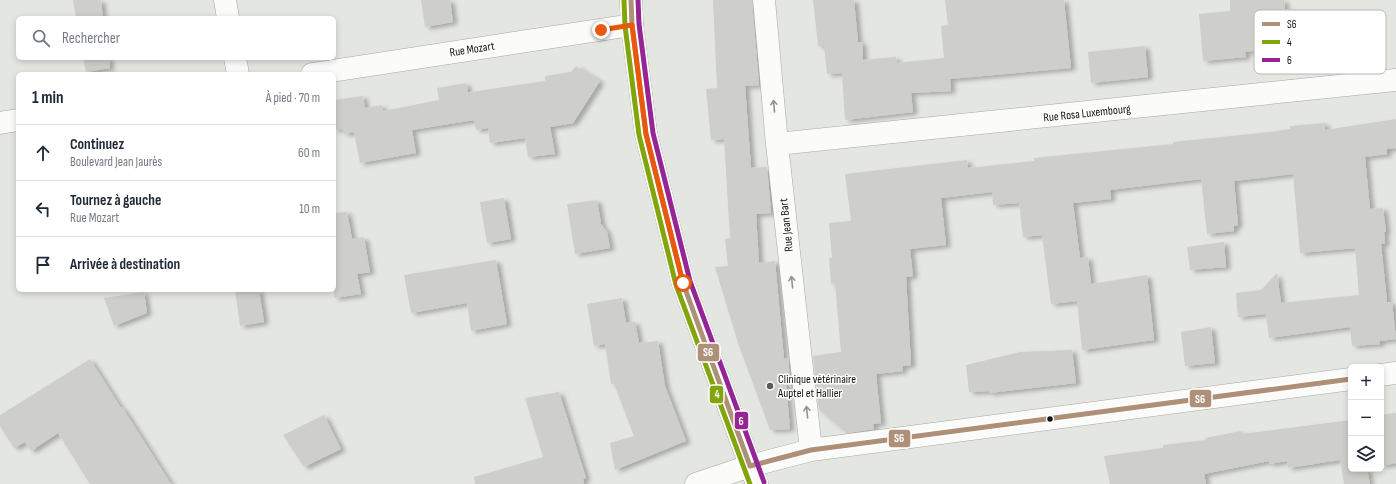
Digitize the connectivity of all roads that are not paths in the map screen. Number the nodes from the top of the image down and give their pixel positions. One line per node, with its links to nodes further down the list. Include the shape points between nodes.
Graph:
1 (225, 0): 4 (street)
2 (631, 0): 5 (street)
3 (764, 0): 12 (street, Rue Jean Bart, one-way to 3)
4 (228, 16)
5 (632, 25): 8 (street, Rue Mozart); 17 (street, via 646,134 683,283)
6 (235, 60): 7 (street)
7 (238, 72)
8 (325, 72)
9 (1396, 80): 12 (street, Rue Rosa Luxembourg)
10 (16, 120): 11 (street)
11 (0, 123)
12 (777, 144): 16 (street, Rue Jean Bart, one-way to 12)
13 (1396, 373): 14 (street)
14 (1384, 375)
15 (1348, 379): 16 (street)
16 (811, 450): 17 (street)
17 (753, 475): 18 (street)
18 (696, 484)

